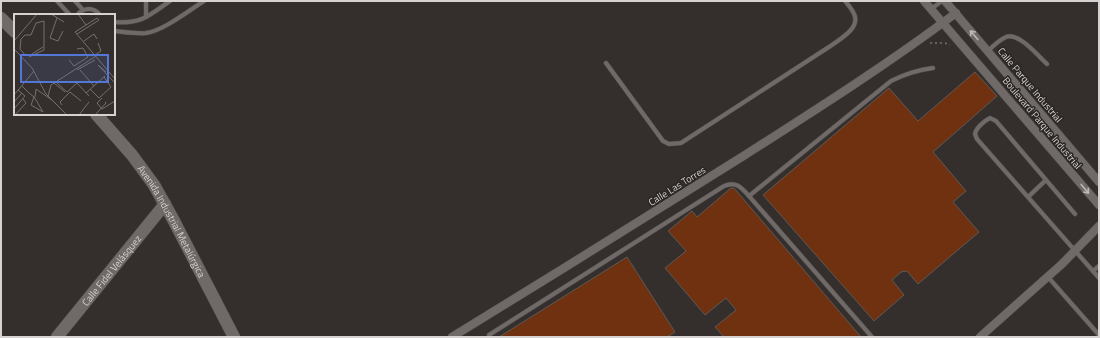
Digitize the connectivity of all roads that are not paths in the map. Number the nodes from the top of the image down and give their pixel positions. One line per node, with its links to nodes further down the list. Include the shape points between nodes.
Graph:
1 (57, 1): 13 (lane)
2 (75, 1): 11 (lane)
3 (146, 1): 16 (lane)
4 (170, 1): 16 (lane)
5 (204, 1): 21 (lane, via 152,32)
6 (845, 1): 23 (lane, via 856,17 852,29 842,38 682,143 669,144 663,141)
7 (924, 1): 10 (street)
8 (942, 1): 10 (lane)
9 (945, 1): 12 (street, Calle Parque Industrial)
10 (931, 9): 19 (street)
11 (83, 10): 14 (lane); 15 (lane, via 95,10)
12 (956, 13): 19 (street, Calle Las Torres); 22 (street, Calle Parque Industrial, one-way to 12)
13 (69, 14)
14 (78, 14)
15 (99, 14)
16 (146, 17): 18 (lane, via 134,22)
17 (1, 18): 20 (street)
18 (115, 22)
19 (943, 23): 32 (street, Boulevard Parque Industrial, one-way to 32); 44 (street, Calle Las Torres, via 858,83)
20 (14, 30)
21 (115, 31)
22 (988, 51): 24 (lane, via 1005,38 1013,36 1020,39); 28 (street, Calle Parque Industrial)
23 (606, 63)
24 (1047, 64)
25 (933, 68): 29 (lane, via 902,75 891,81)
26 (97, 115): 31 (street, Avenida Industrial Metalúrgica, via 132,155)
27 (1046, 180): 30 (lane); 30 (lane, via 996,121 987,119 976,129 975,137); 33 (lane)
28 (1099, 182)
29 (749, 196): 40 (lane, via 738,185 724,186); 45 (lane)
30 (1028, 197): 35 (lane)
31 (165, 204): 42 (street, Calle Fidel Velásquez); 43 (street, Avenida Industrial Metalúrgica)
32 (1099, 206)
33 (1075, 214)
34 (1099, 226): 35 (street)
35 (1074, 251): 37 (lane); 38 (street)
36 (1099, 266): 37 (lane)
37 (1093, 271): 39 (lane)
38 (1048, 277): 41 (lane); 46 (street)
39 (1099, 278)
40 (489, 335)
41 (1099, 335)
42 (57, 337)
43 (234, 337)
44 (452, 337)
45 (872, 337)
46 (980, 337)

